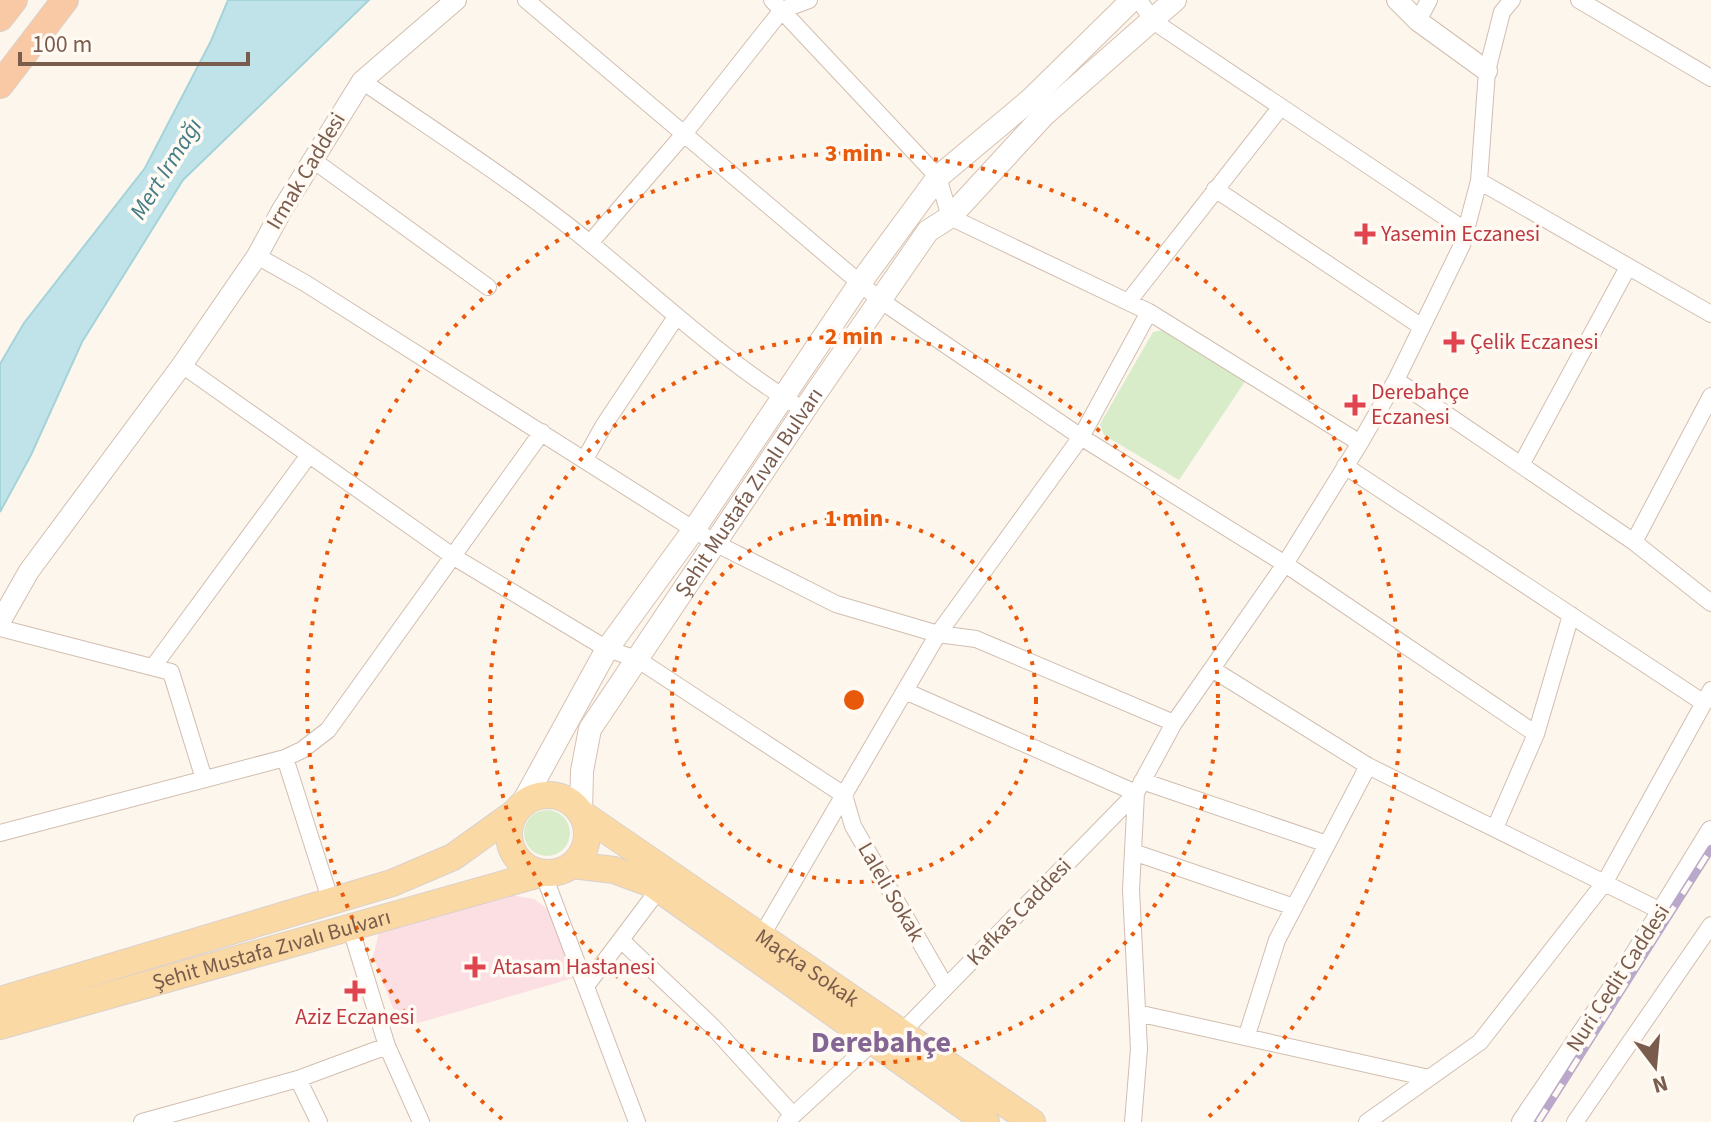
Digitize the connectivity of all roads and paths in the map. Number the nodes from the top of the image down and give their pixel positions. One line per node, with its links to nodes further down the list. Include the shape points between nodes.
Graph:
1 (14, 0): 14 (highway)
2 (65, 0): 20 (highway)
3 (456, 0): 19 (street, Irmak Caddesi)
4 (526, 0): 22 (street)
5 (809, 0): 13 (street)
6 (1132, 0): 24 (main road, Şehit Mustafa Zıvalı Bulvarı, via 1030,100)
7 (1139, 0): 15 (street)
8 (1175, 0): 15 (main road, Şehit Mustafa Zıvalı Bulvarı)
9 (1397, 0): 16 (street)
10 (1429, 0): 16 (street)
11 (1512, 0): 17 (street, via 1502,12)
12 (1579, 0): 18 (street)
13 (777, 5): 22 (street); 24 (street)
14 (0, 18)
15 (1153, 21): 21 (street); 27 (main road, Şehit Mustafa Zıvalı Bulvarı, via 1044,115)
16 (1418, 21): 17 (street)
17 (1487, 71): 25 (street)
18 (1711, 78)
19 (362, 81): 23 (street, Irmak Caddesi); 29 (street)
20 (0, 85)
21 (1280, 108): 26 (street); 28 (street)
22 (684, 134): 29 (street); 32 (street)
23 (313, 160): 30 (street, Irmak Caddesi); 33 (street)
24 (938, 177): 27 (street); 32 (main road, Şehit Mustafa Zıvalı Bulvarı)
25 (1479, 181): 28 (street); 31 (street)
26 (1215, 189): 35 (street); 39 (street)
27 (950, 217): 34 (main road, Şehit Mustafa Zıvalı Bulvarı, via 928,231); 35 (street)
28 (1466, 231): 39 (street)
29 (590, 243): 38 (street)
30 (257, 256): 40 (street, Irmak Caddesi); 45 (street)
31 (1628, 267): 37 (street); 50 (street)
32 (860, 283): 34 (street); 43 (main road, Şehit Mustafa Zıvalı Bulvarı)
33 (488, 287)
34 (880, 300): 44 (main road, Şehit Mustafa Zıvalı Bulvarı); 46 (street)
35 (1128, 302): 36 (street)
36 (1149, 312): 46 (street); 47 (street)
37 (1711, 314)
38 (676, 317): 43 (street); 49 (street)
39 (1422, 327): 41 (street)
40 (182, 365): 48 (street); 59 (street, Irmak Caddesi, via 29,571)
41 (1396, 380): 47 (street); 50 (street)
42 (1711, 396): 53 (street)
43 (784, 398): 44 (street); 52 (main road, Şehit Mustafa Zıvalı Bulvarı)
44 (804, 410): 54 (main road, Şehit Mustafa Zıvalı Bulvarı)
45 (542, 432): 49 (street); 55 (street)
46 (1081, 437): 56 (street); 60 (street)
47 (1360, 443): 51 (street)
48 (309, 455): 55 (street); 63 (street)
49 (585, 459): 52 (street)
50 (1521, 465): 53 (street)
51 (1345, 466): 56 (street); 58 (street)
52 (695, 528): 54 (street); 61 (main road, Şehit Mustafa Zıvalı Bulvarı)
53 (1634, 542): 57 (street)
54 (715, 543): 60 (street, via 836,604); 62 (main road, Şehit Mustafa Zıvalı Bulvarı)
55 (454, 557): 61 (street); 69 (street, via 328,730)
56 (1285, 564): 64 (street); 68 (street)
57 (1711, 603)
58 (1571, 615): 66 (street); 68 (street)
59 (0, 625): 63 (street)
60 (938, 634): 65 (street); 67 (street, via 976,639)
61 (607, 649): 62 (street); 74 (main road, Şehit Mustafa Zıvalı Bulvarı)
62 (637, 659): 73 (street); 75 (main road, Şehit Mustafa Zıvalı Bulvarı, via 590,729)
63 (153, 667): 71 (street, via 171,672)
64 (1212, 669): 67 (street); 70 (street)
65 (905, 691): 72 (street); 73 (street)
66 (1708, 697): 83 (street)
67 (1174, 723): 72 (street)
68 (1536, 734): 76 (street)
69 (285, 758): 71 (street); 85 (street)
70 (1368, 766): 76 (street); 79 (street)
71 (204, 779): 78 (street)
72 (1139, 787): 79 (street); 80 (street); 93 (street, Kafkas Caddesi)
73 (844, 795): 90 (street); 93 (street, Laleli Sokak, via 853,826)
74 (518, 809): 75 (main road, via 547,794 560,796); 82 (main road, via 508,827 512,852 530,870); 85 (main road, Şehit Mustafa Zıvalı Bulvarı, via 453,857)
75 (581, 813): 81 (main road, via 585,846); 90 (main road, Maçka Sokak)
76 (1495, 828): 83 (street)
77 (1711, 831): 87 (street, Nuri Cedit Caddesi)
78 (0, 833)
79 (1327, 844): 86 (street)
80 (1133, 852): 86 (street); 95 (street)
81 (572, 865): 82 (main road); 84 (main road, Maçka Sokak, via 614,870)
82 (543, 873): 89 (main road, Şehit Mustafa Zıvalı Bulvarı); 92 (street)
83 (1605, 882): 87 (street); 101 (street, via 1480,1042)
84 (659, 889): 91 (street); 99 (main road, Maçka Sokak)
85 (331, 902): 94 (main road, Şehit Mustafa Zıvalı Bulvarı)
86 (1294, 907): 98 (street, via 1277,940)
87 (1663, 912): 112 (street, Nuri Cedit Caddesi)
88 (1711, 925): 113 (street)
89 (350, 926): 96 (main road, Şehit Mustafa Zıvalı Bulvarı); 100 (street)
90 (762, 935): 97 (main road, Maçka Sokak)
91 (621, 940): 92 (street); 103 (street, via 712,1026)
92 (586, 986): 107 (street)
93 (946, 987): 97 (street, Kafkas Caddesi)
94 (0, 1000)
95 (1137, 1013): 98 (street); 110 (street)
96 (0, 1026)
97 (902, 1032): 109 (main road, Maçka Sokak)
98 (1247, 1035): 101 (street)
99 (873, 1042): 103 (street); 108 (main road, Maçka Sokak)
100 (387, 1046): 102 (street); 106 (street)
101 (1429, 1078): 111 (street)
102 (298, 1079): 104 (street); 105 (street)
103 (790, 1119)
104 (142, 1122)
105 (319, 1122)
106 (421, 1122)
107 (637, 1122)
108 (986, 1122)
109 (1032, 1122)
110 (1133, 1122)
111 (1367, 1122)
112 (1522, 1122)
113 (1575, 1122)

